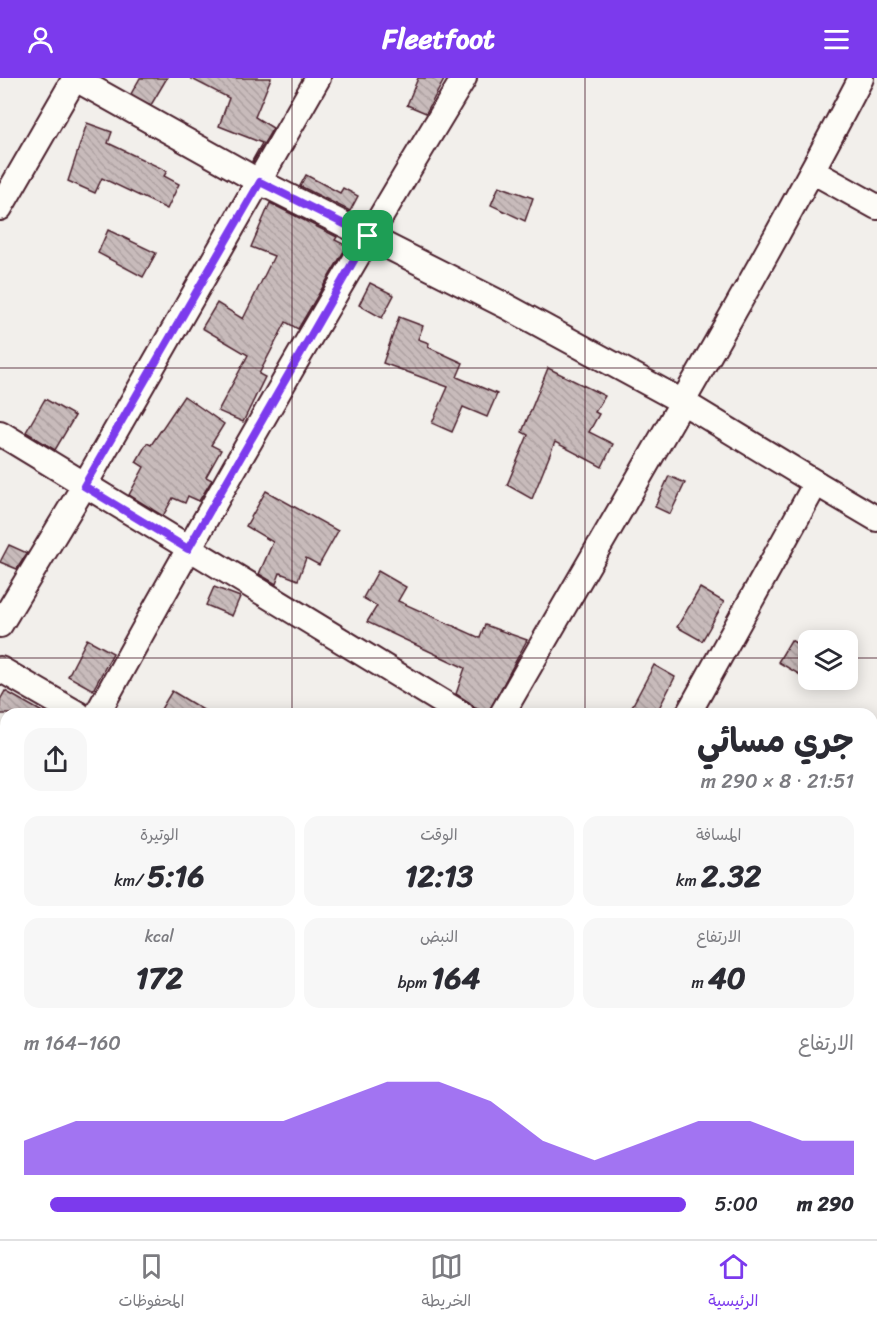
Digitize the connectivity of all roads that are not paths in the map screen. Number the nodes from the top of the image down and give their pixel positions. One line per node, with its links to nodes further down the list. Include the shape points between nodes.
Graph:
1 (74, 78): 6 (street); 8 (street)
2 (318, 78): 6 (street)
3 (464, 78): 9 (street)
4 (861, 78): 5 (street)
5 (812, 171): 7 (street); 10 (street)
6 (260, 182): 9 (street); 13 (street)
7 (877, 207)
8 (0, 208)
9 (368, 236): 10 (street); 15 (street)
10 (681, 400): 12 (street); 21 (street)
11 (0, 433): 13 (street)
12 (816, 483): 14 (street); 22 (street)
13 (84, 486): 15 (street); 16 (street)
14 (877, 519)
15 (188, 549): 19 (street); 20 (street)
16 (0, 625)
17 (0, 669): 18 (street)
18 (68, 708)
19 (100, 708)
20 (452, 708)
21 (505, 708)
22 (691, 708)

